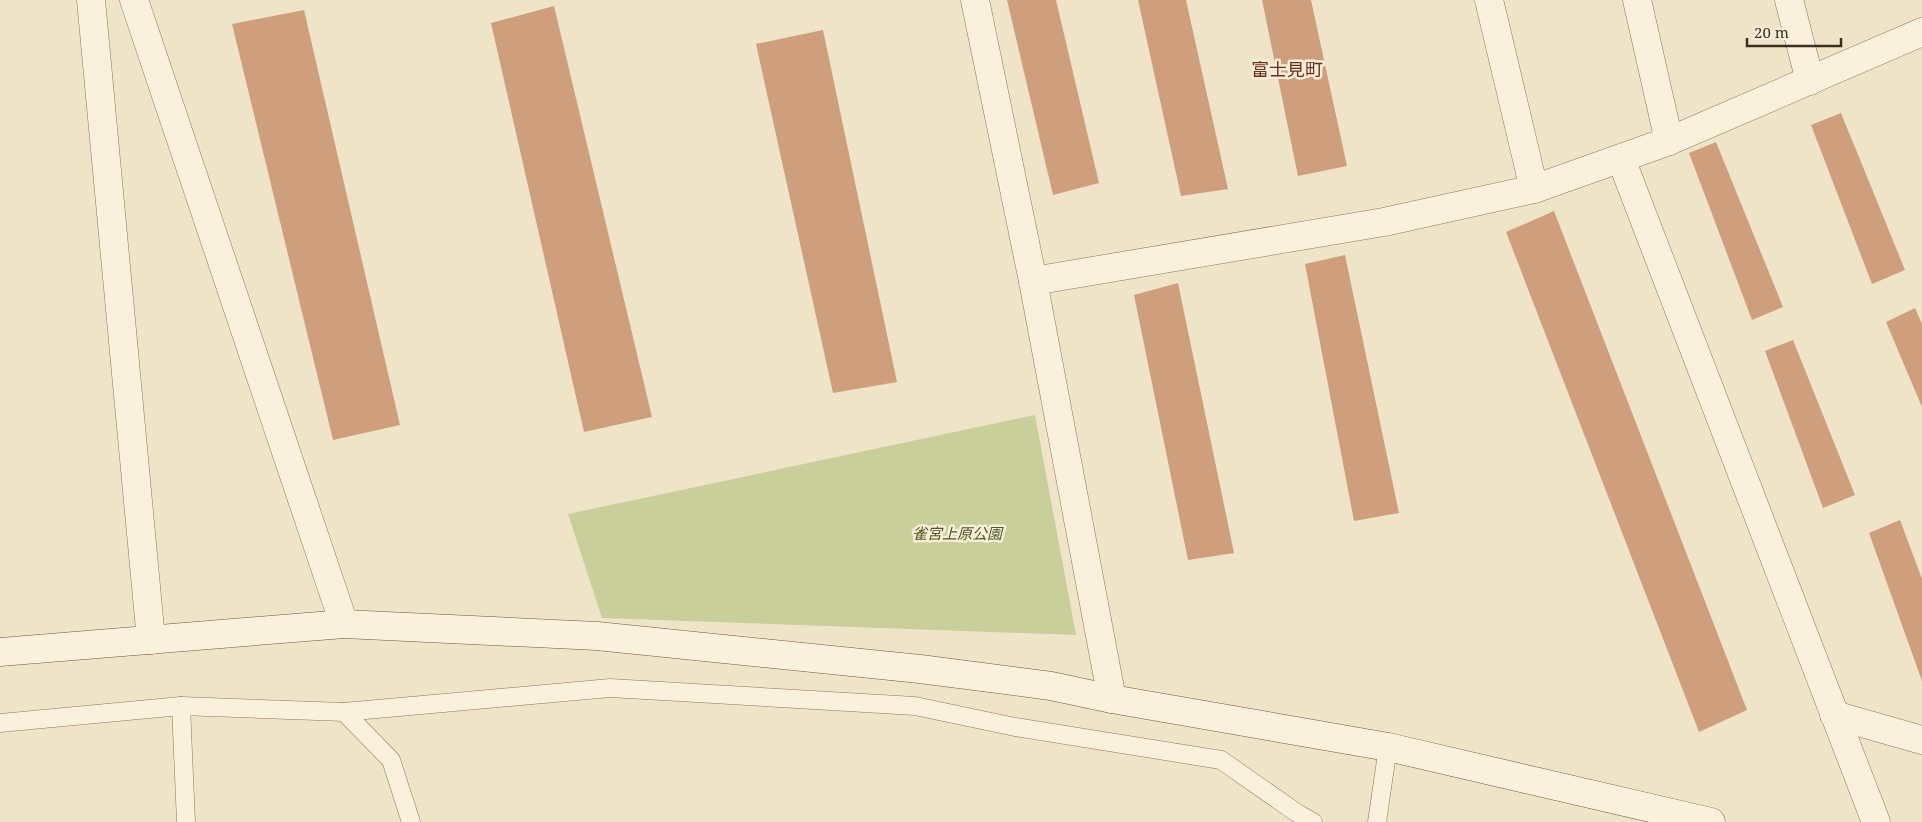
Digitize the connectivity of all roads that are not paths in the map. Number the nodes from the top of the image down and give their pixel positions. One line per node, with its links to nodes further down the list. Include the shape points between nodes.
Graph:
1 (91, 0): 14 (street)
2 (134, 0): 13 (street)
3 (975, 0): 12 (street)
4 (1489, 0): 11 (street)
5 (1637, 0): 9 (street)
6 (1789, 0): 8 (street)
7 (1922, 32): 8 (street)
8 (1810, 81): 9 (street)
9 (1669, 141): 10 (street)
10 (1621, 159): 11 (street); 19 (street)
11 (1534, 189): 12 (street, via 1384,222)
12 (1033, 282): 16 (street)
13 (344, 624): 14 (street); 16 (street, via 616,638 920,668 1051,686)
14 (151, 640): 15 (street)
15 (0, 652)
16 (1112, 699): 22 (street)
17 (181, 706): 18 (lane); 20 (lane); 23 (lane)
18 (344, 712): 24 (lane, via 391,760); 25 (lane, via 610,688 915,706 1015,727 1220,760)
19 (1834, 715): 21 (street); 28 (street)
20 (0, 723)
21 (1922, 740)
22 (1388, 747): 26 (lane); 27 (street)
23 (186, 822)
24 (411, 822)
25 (1313, 822)
26 (1377, 822)
27 (1711, 822)
28 (1876, 822)

